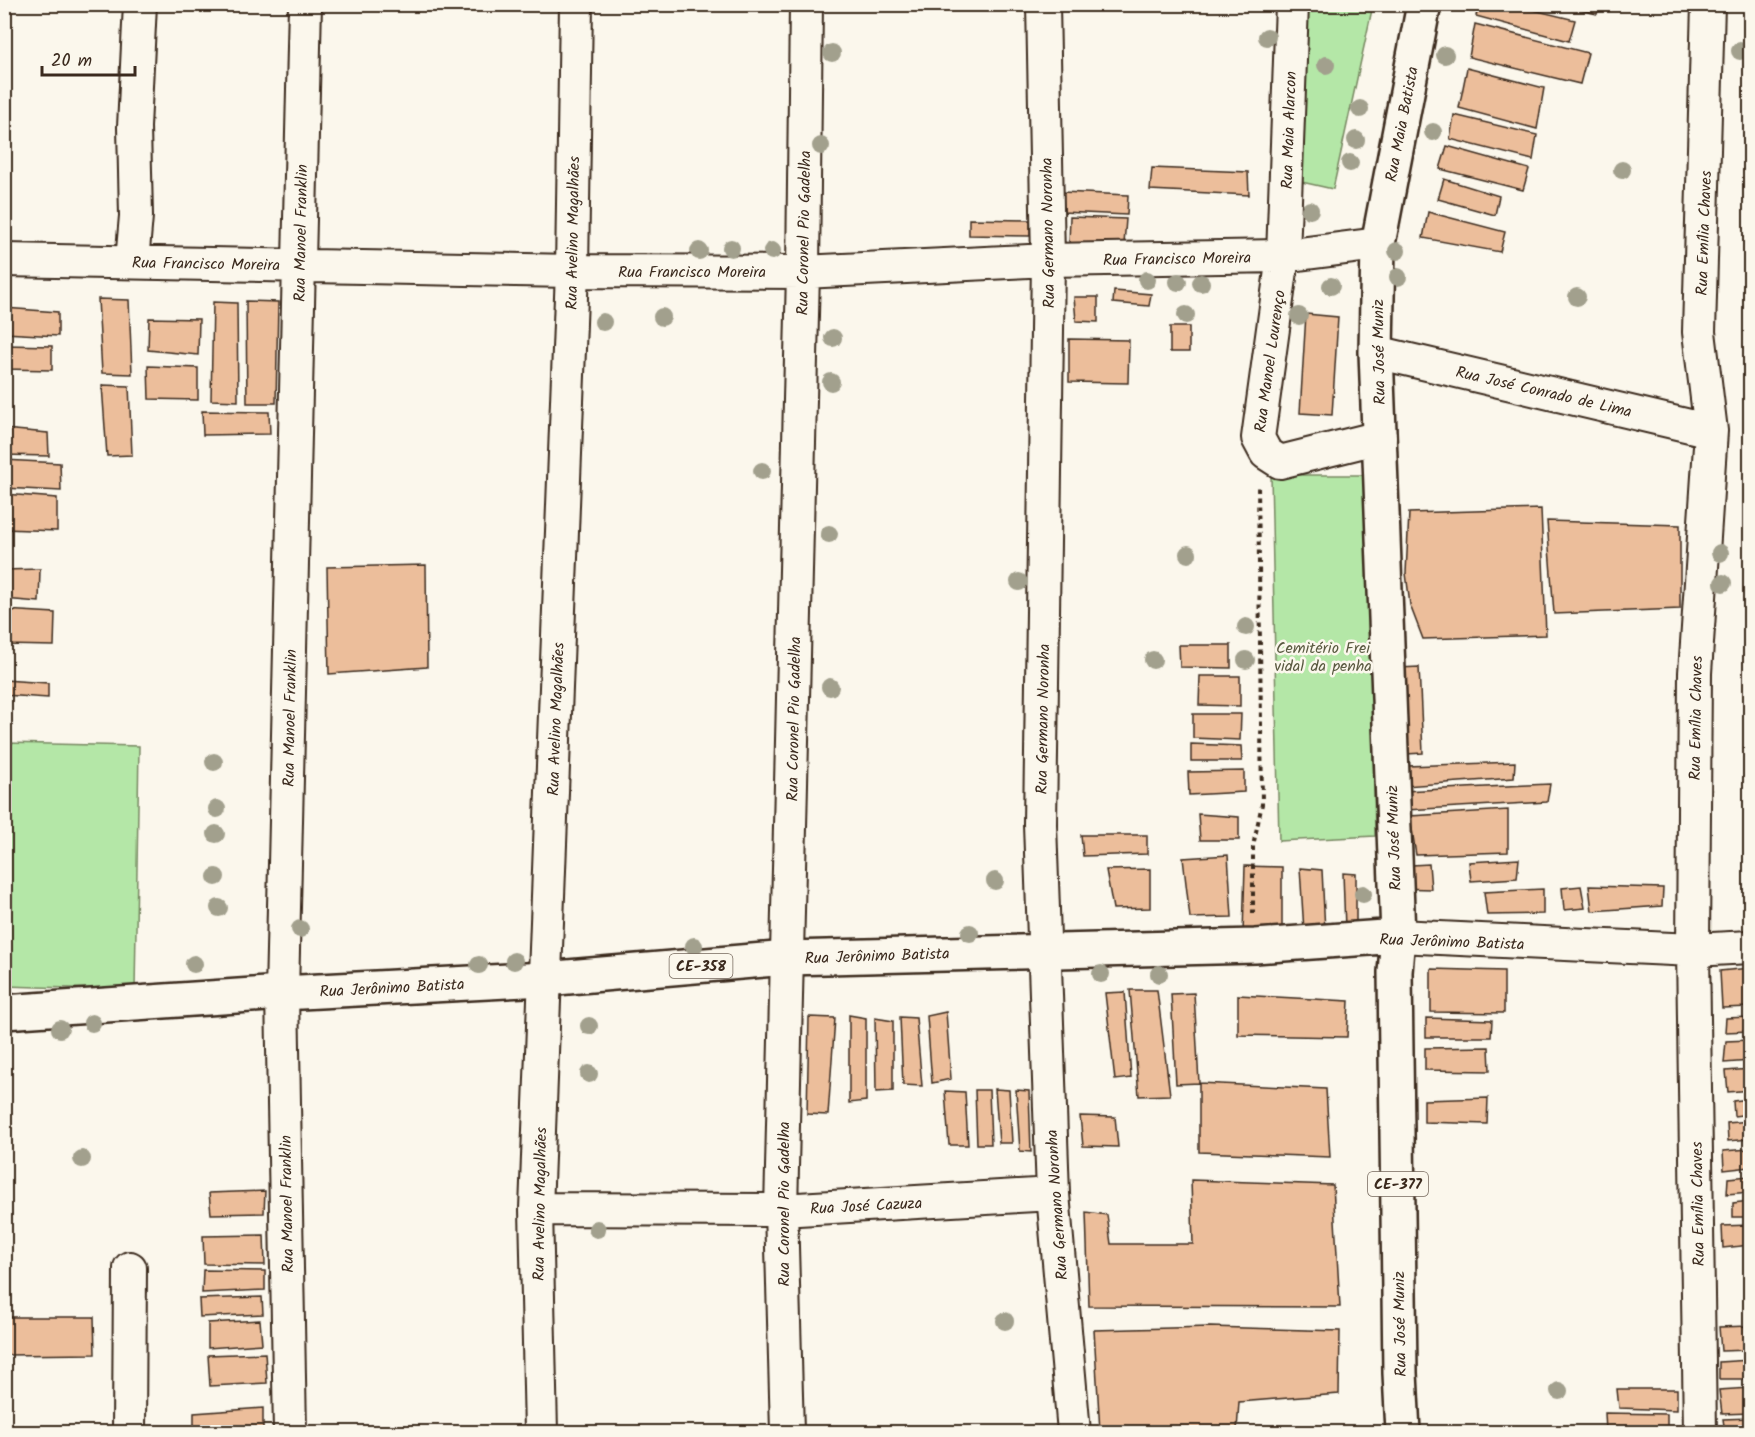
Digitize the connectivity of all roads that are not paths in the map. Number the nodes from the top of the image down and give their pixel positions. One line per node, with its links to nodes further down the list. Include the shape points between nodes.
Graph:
1 (140, 4): 13 (street)
2 (305, 4): 14 (street, Rua Manoel Franklin)
3 (576, 4): 15 (street, Rua Avelino Magalhães)
4 (806, 4): 16 (street, Rua Coronel Pio Gadelha)
5 (1043, 4): 12 (street, Rua Germano Noronha)
6 (1292, 4): 10 (street, Rua Maia Alarcon)
7 (1424, 4): 9 (main road, Rua Maia Batista)
8 (1708, 4): 18 (street, Rua Emília Chaves, via 1700,332)
9 (1378, 244): 10 (street, Rua Francisco Moreira); 17 (main road, Rua José Muniz)
10 (1283, 256): 12 (street, Rua Francisco Moreira); 19 (street, Rua Manoel Lourenço, via 1257,438 1266,453 1280,462)
11 (4, 260): 13 (street, Rua Francisco Moreira)
12 (1048, 260): 16 (street, Rua Francisco Moreira); 23 (street, Rua Germano Noronha, via 1040,824)
13 (132, 262): 14 (street, Rua Francisco Moreira)
14 (300, 264): 15 (street, Rua Francisco Moreira); 26 (street, Rua Manoel Franklin)
15 (572, 271): 16 (street, Rua Francisco Moreira); 25 (street, Rua Avelino Magalhães)
16 (803, 272): 24 (street, Rua Coronel Pio Gadelha)
17 (1376, 352): 18 (street, Rua José Conrado de Lima); 19 (main road, Rua José Muniz)
18 (1711, 431): 22 (street, Rua Emília Chaves, via 1695,673)
19 (1380, 437): 20 (main road, Rua José Muniz)
20 (1398, 936): 22 (street, Rua Jerônimo Batista); 23 (main road, Rua Jerônimo Batista / CE-358, via 1255,946); 37 (main road, Rua José Muniz / CE-377, via 1395,972)
21 (1750, 948): 22 (street, Rua Jerônimo Batista)
22 (1693, 950): 38 (street, Rua Emília Chaves)
23 (1046, 951): 24 (main road, Rua Jerônimo Batista / CE-358); 28 (street, Rua Germano Noronha)
24 (787, 958): 25 (main road, Rua Jerônimo Batista / CE-358); 30 (street, Rua Coronel Pio Gadelha)
25 (545, 979): 26 (main road, Rua Jerônimo Batista / CE-358); 29 (street, Rua Avelino Magalhães)
26 (282, 993): 27 (main road, Rua Jerônimo Batista / CE-358); 33 (street, Rua Manoel Franklin)
27 (4, 1012)
28 (1053, 1194): 30 (street, Rua José Cazuza); 36 (street, Rua Germano Noronha)
29 (536, 1209): 30 (street, Rua José Cazuza); 34 (street, Rua Avelino Magalhães)
30 (781, 1210): 35 (street, Rua Coronel Pio Gadelha)
31 (130, 1268): 32 (street)
32 (129, 1432)
33 (290, 1432)
34 (541, 1432)
35 (787, 1432)
36 (1074, 1432)
37 (1403, 1432)
38 (1700, 1432)

